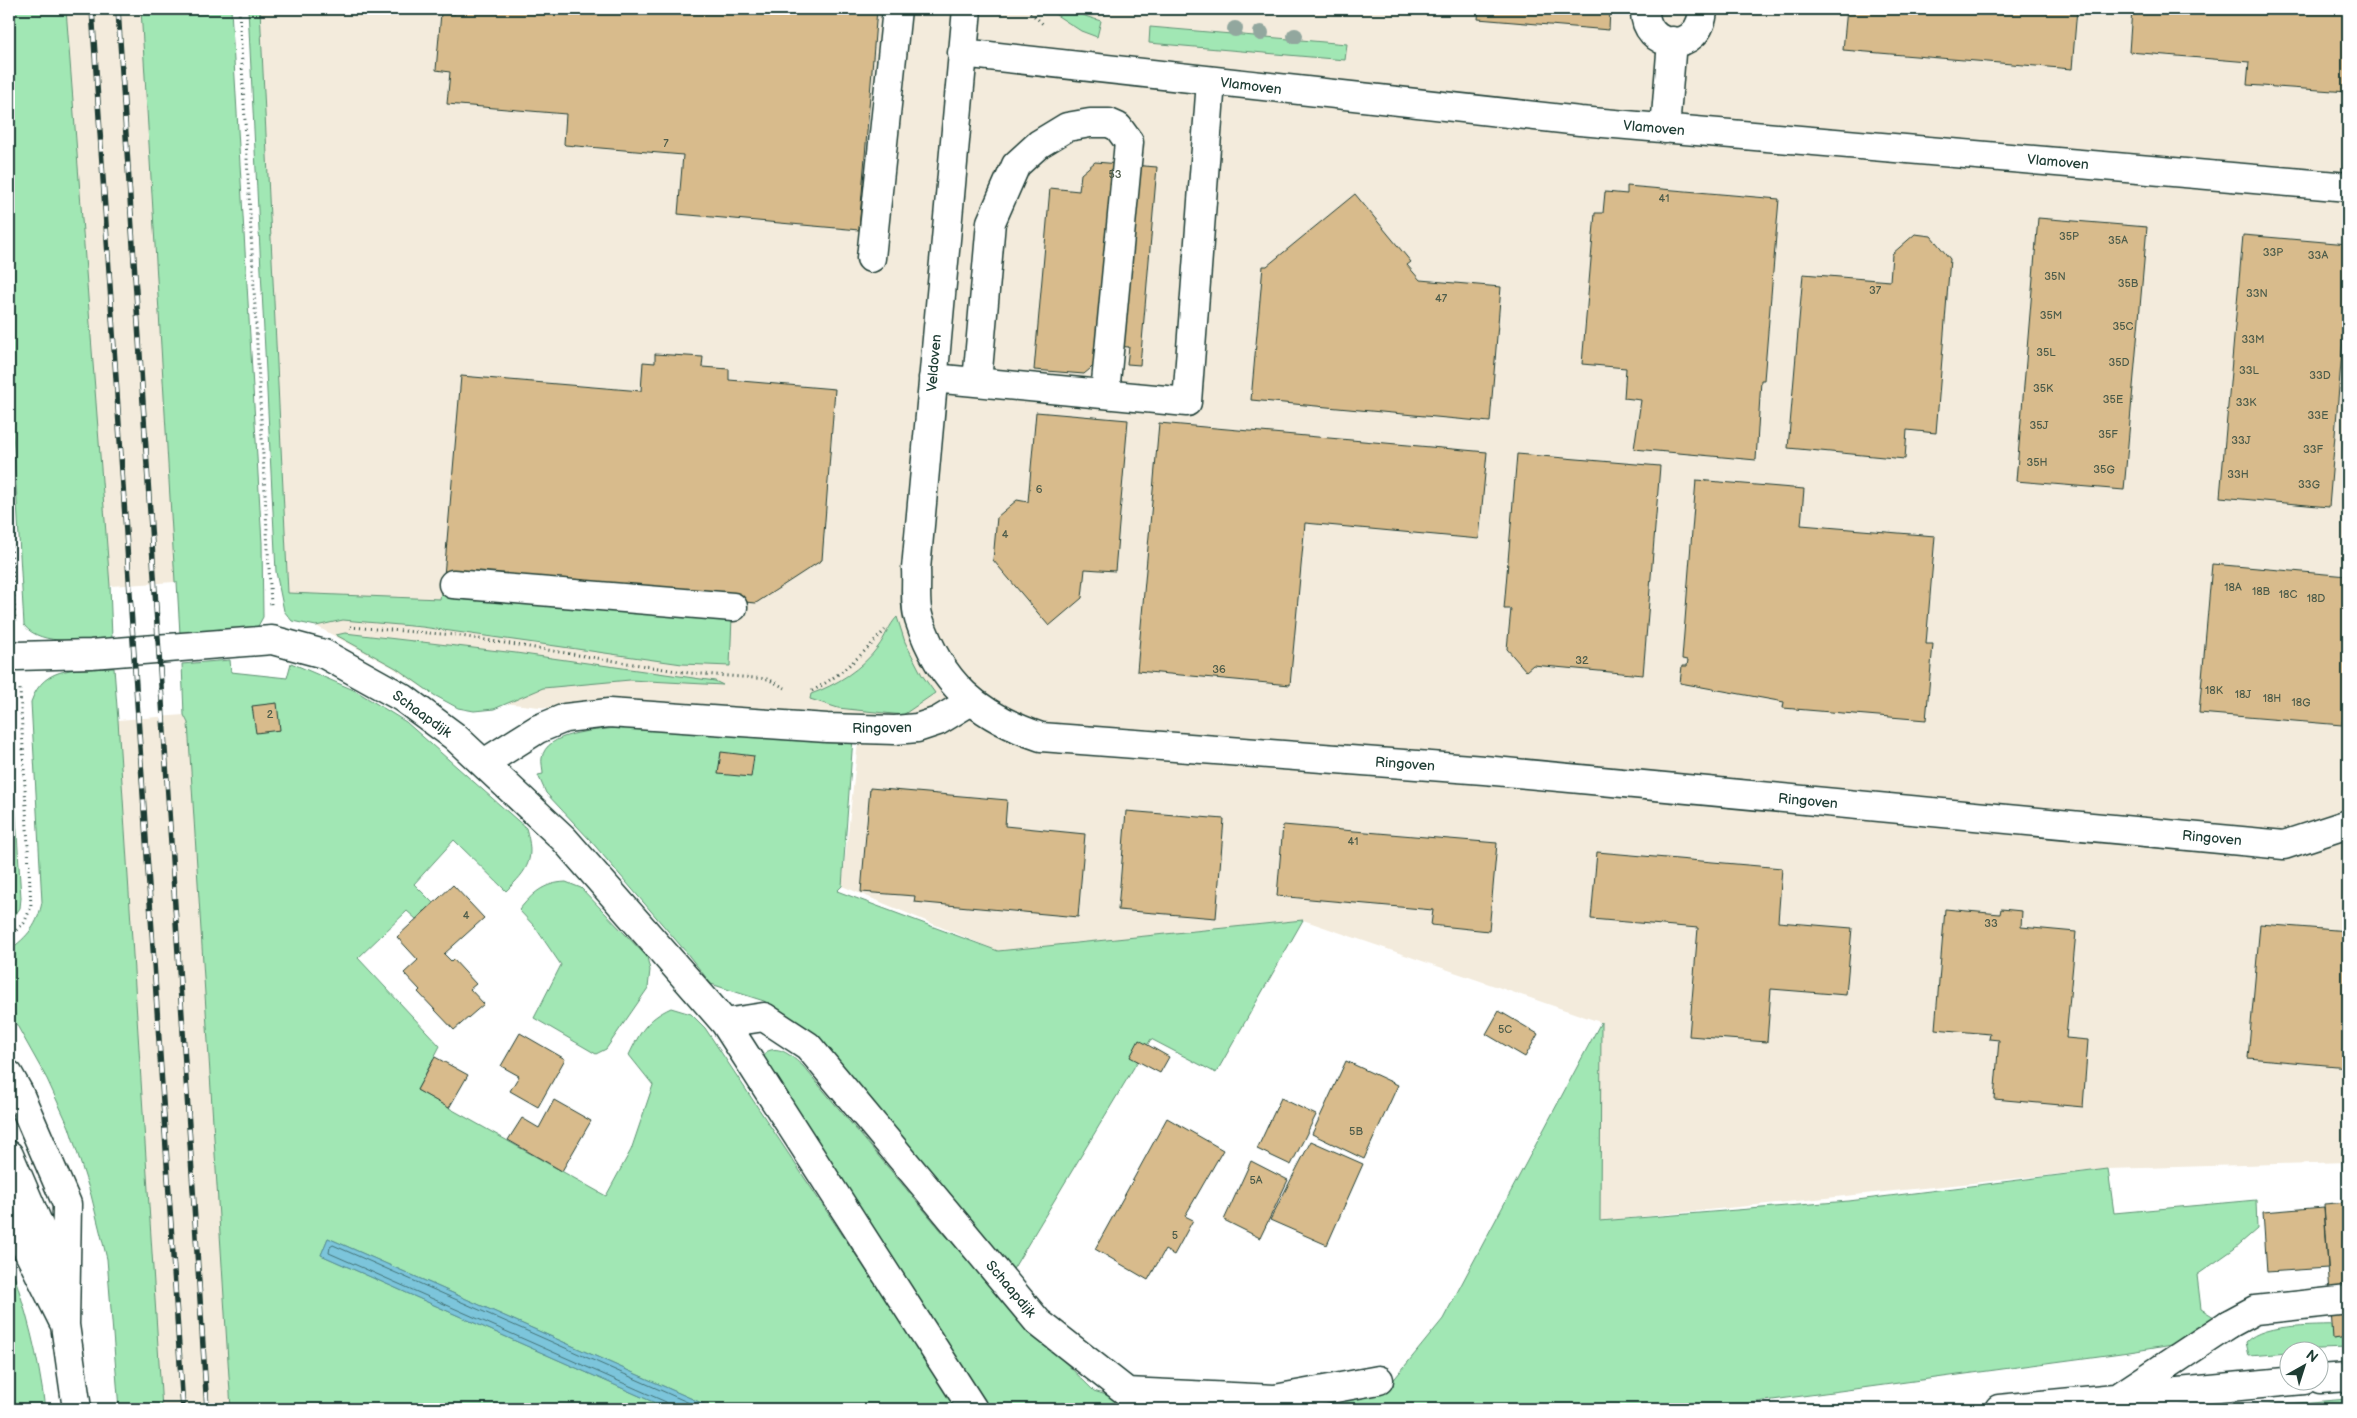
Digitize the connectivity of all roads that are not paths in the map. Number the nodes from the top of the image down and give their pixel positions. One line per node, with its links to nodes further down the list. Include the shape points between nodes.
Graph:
1 (898, 9): 10 (main road)
2 (966, 9): 6 (main road, Veldoven)
3 (1645, 9): 5 (main road, via 1644,19 1652,33 1665,41)
4 (1704, 9): 5 (main road, via 1703,21 1695,34 1681,41)
5 (1672, 41): 8 (main road)
6 (962, 53): 7 (main road, Vlamoven); 11 (main road, Veldoven)
7 (1212, 81): 8 (main road, Vlamoven); 13 (main road, via 1187,402)
8 (1665, 129): 9 (main road, Vlamoven)
9 (2348, 187)
10 (871, 258)
11 (933, 378): 12 (main road); 17 (main road, Veldoven, via 916,569 918,617 953,685)
12 (977, 382): 13 (main road); 13 (main road, via 990,222 1016,165 1039,144 1067,128 1109,123 1118,127 1129,142)
13 (1105, 393)
14 (453, 584): 15 (main road)
15 (733, 608)
16 (13, 655): 18 (main road, Schaapdijk, via 91,654 272,640 324,654 402,698)
17 (971, 702): 18 (main road, Ringoven, via 938,721 917,728 895,730 609,713 565,718 538,729); 19 (main road, Ringoven, via 1010,727 1041,737 1484,770 2284,845)
18 (484, 763): 20 (main road, Schaapdijk, via 564,839)
19 (2348, 824)
20 (724, 1023): 28 (main road, Schaapdijk, via 764,1017 808,1046 1038,1322 1127,1392 1275,1399); 32 (main road, Schaapdijk)
21 (9, 1075): 25 (main road, via 67,1204)
22 (9, 1155): 25 (main road, via 46,1242)
23 (9, 1213): 25 (main road)
24 (2348, 1300): 30 (main road, via 2255,1310)
25 (65, 1324): 31 (main road)
26 (2348, 1377): 27 (main road)
27 (2330, 1378)
28 (1379, 1380)
29 (2280, 1382): 30 (main road)
30 (2118, 1397): 33 (main road)
31 (77, 1409)
32 (973, 1409)
33 (1999, 1409)

